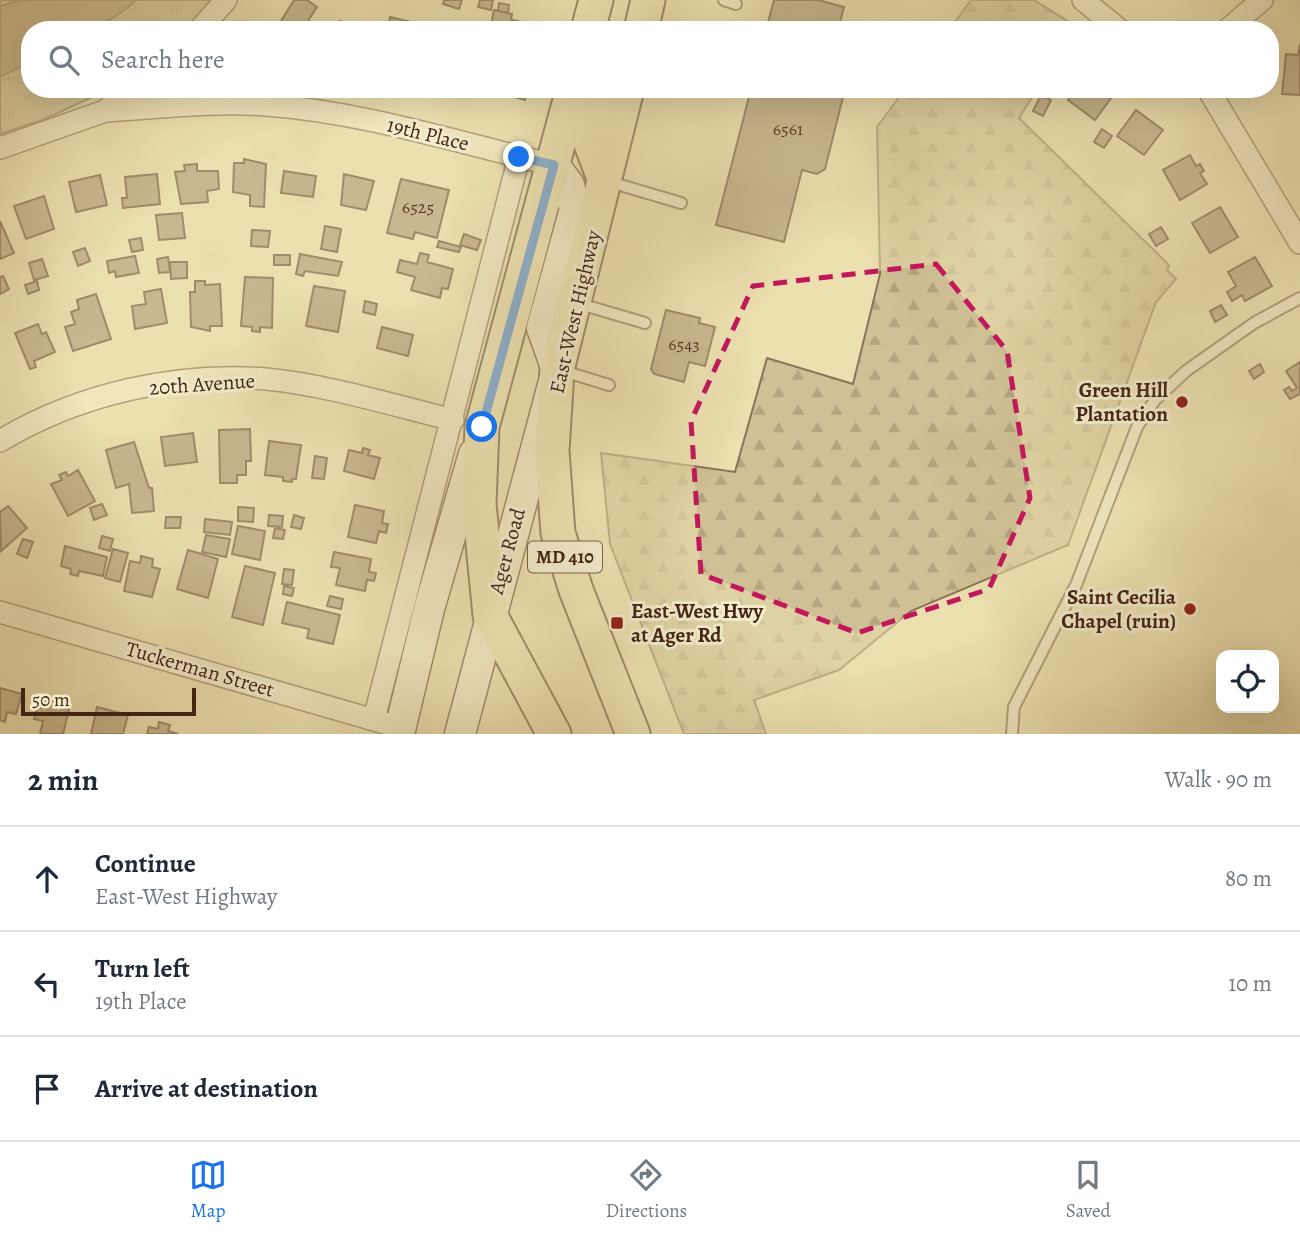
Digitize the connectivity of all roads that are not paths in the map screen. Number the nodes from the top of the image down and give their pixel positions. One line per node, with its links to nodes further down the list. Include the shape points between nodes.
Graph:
1 (226, 0): 8 (street)
2 (596, 0): 9 (main road); 10 (main road)
3 (648, 0): 11 (main road)
4 (724, 0): 7 (lane)
5 (1083, 0): 12 (street)
6 (1262, 0): 13 (street)
7 (736, 4)
8 (210, 21)
9 (590, 21)
10 (600, 21)
11 (643, 21)
12 (1109, 21)
13 (1238, 21)
14 (121, 98): 21 (street)
15 (287, 98): 20 (street, 19th Place)
16 (571, 98): 24 (main road)
17 (598, 98): 25 (main road, via 591,144)
18 (625, 98): 25 (main road, East-West Highway / MD 410)
19 (1213, 98): 27 (street)
20 (302, 108): 21 (street, 19th Place, via 218,104); 23 (street, 19th Place)
21 (105, 111): 22 (street)
22 (0, 148)
23 (519, 157): 24 (street, 19th Place); 33 (street)
24 (554, 165): 31 (main road, via 569,185 575,209 542,328); 33 (main road)
25 (605, 181): 26 (lane); 29 (main road, East-West Highway / MD 410)
26 (681, 203)
27 (1300, 243)
28 (1300, 298): 41 (lane, via 1186,371 1155,400 1137,427 1076,585 1014,707)
29 (574, 302): 30 (lane); 31 (main road, East-West Highway / MD 410)
30 (645, 323)
31 (557, 370): 32 (lane); 36 (main road, Ager Road); 40 (main road, East-West Highway / MD 410, via 552,451 558,533)
32 (609, 385)
33 (467, 424): 34 (street, 20th Avenue, via 304,384 226,379 105,396 56,412); 36 (main road); 37 (main road, via 429,609)
34 (0, 440)
35 (0, 612): 37 (street, Tuckerman Street)
36 (490, 615): 38 (main road, Ager Road); 39 (main road)
37 (396, 729)
38 (460, 734)
39 (554, 734)
40 (633, 734)
41 (1012, 734)

